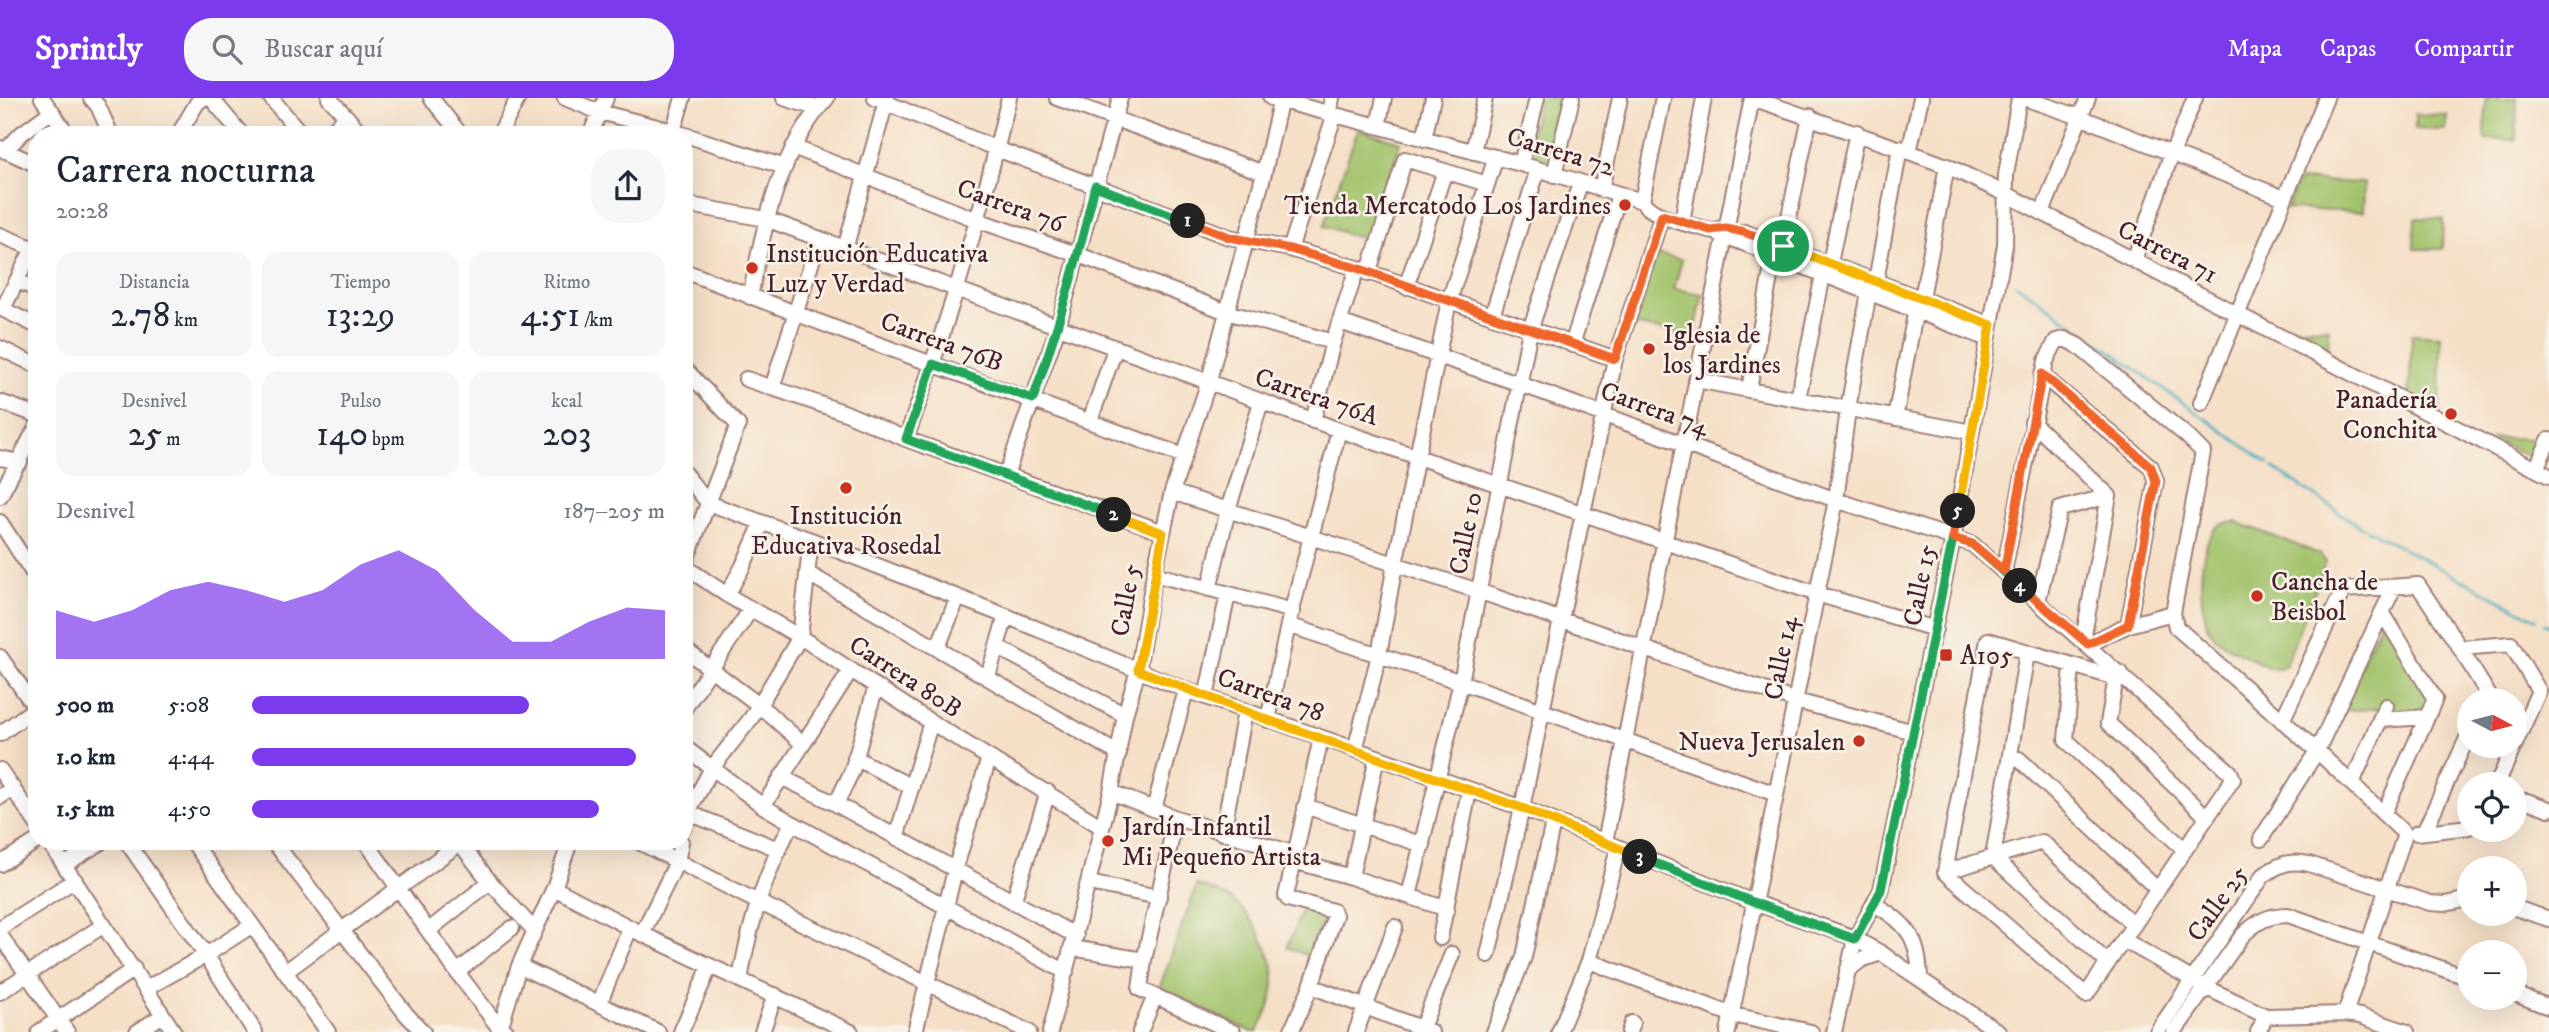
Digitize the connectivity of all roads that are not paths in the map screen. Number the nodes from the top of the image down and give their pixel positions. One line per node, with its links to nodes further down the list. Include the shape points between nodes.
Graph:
1 (42, 98): 35 (street)
2 (90, 98): 43 (street)
3 (192, 98): 44 (street)
4 (203, 98): 45 (street)
5 (211, 98): 46 (street)
6 (271, 98): 47 (street)
7 (329, 98): 38 (street)
8 (517, 98): 51 (street)
9 (565, 98): 34 (street)
10 (683, 98): 54 (street)
11 (784, 98): 33 (street)
12 (1009, 98): 61 (street)
13 (1057, 98): 40 (street)
14 (1120, 98): 40 (street)
15 (1332, 98): 36 (street)
16 (1384, 98): 55 (street)
17 (1433, 98): 59 (street)
18 (1485, 98): 64 (street)
19 (1537, 98): 68 (street)
20 (1572, 98): 75 (street)
21 (1620, 98): 79 (street)
22 (1663, 98): 83 (street)
23 (1704, 98): 89 (street)
24 (1752, 98): 37 (street, Carrera 71); 90 (street)
25 (1922, 98): 63 (street, Calle 14)
26 (2021, 98): 39 (street); 81 (street, Calle 15, via 2006,175)
27 (2088, 98): 39 (street)
28 (2195, 98): 65 (street)
29 (2326, 98): 82 (street)
30 (883, 99): 61 (street); 74 (street)
31 (1277, 99): 36 (street, Carrera 72); 73 (street, Calle 5)
32 (437, 101): 50 (street)
33 (821, 103): 60 (street)
34 (603, 105): 52 (street); 53 (street)
35 (52, 111): 41 (street); 42 (street)
36 (1329, 114): 55 (street, Carrera 72); 96 (street, via 1333,120)
37 (1810, 116): 57 (street, Carrera 71); 97 (street)
38 (347, 117): 48 (street); 49 (street)
39 (2080, 117): 65 (street); 85 (street)
40 (1115, 120): 73 (street); 78 (street)
41 (32, 126)
42 (58, 126)
43 (106, 126)
44 (183, 126)
45 (184, 126)
46 (234, 126)
47 (294, 126)
48 (336, 126)
49 (355, 126)
50 (455, 126)
51 (503, 126)
52 (594, 126)
53 (655, 126)
54 (674, 126)
55 (1378, 126): 59 (street, Carrera 72)
56 (28, 129): 62 (street)
57 (1857, 132): 63 (street, Carrera 71); 101 (street)
58 (693, 139): 70 (street)
59 (1424, 139): 64 (street, Carrera 72)
60 (793, 147): 70 (street); 74 (street, Carrera 76)
61 (997, 149): 78 (street); 88 (street)
62 (3, 150): 67 (street)
63 (1904, 150): 69 (street, Carrera 71); 106 (street, Calle 14)
64 (1473, 152): 66 (street, Carrera 72)
65 (2171, 156): 82 (street); 99 (street)
66 (1496, 157): 68 (street, Carrera 72); 76 (street)
67 (28, 158)
68 (1521, 164): 71 (street, Carrera 72)
69 (1947, 166): 81 (street, Carrera 71); 111 (street)
70 (785, 167): 87 (street)
71 (1538, 169): 75 (street, Carrera 72); 116 (street)
72 (1444, 172): 76 (street); 102 (street, via 1405,159); 108 (street)
73 (1264, 173): 93 (street, Calle 5)
74 (866, 175): 88 (street, Carrera 76); 95 (street)
75 (1554, 176): 77 (street, Carrera 72)
76 (1487, 184): 110 (street)
77 (1580, 184): 79 (street, Carrera 72); 120 (street, Calle 10)
78 (1095, 186): 93 (street); 98 (street)
79 (1601, 190): 80 (street, Carrera 72)
80 (1619, 195): 83 (street, Carrera 72); 123 (street)
81 (2007, 195): 85 (street, Carrera 71); 121 (street, Calle 15, via 2006,245)
82 (2284, 198): 115 (street)
83 (1642, 201): 86 (street, Carrera 72, via 1647,209)
84 (693, 206): 87 (street, Carrera 76A)
85 (2042, 213): 99 (street, Carrera 71)
86 (1662, 215): 89 (street, Carrera 72); 127 (street)
87 (766, 219): 92 (street, Carrera 76A); 109 (street)
88 (977, 220): 98 (street, Carrera 76); 107 (street)
89 (1682, 222): 90 (street, Carrera 72)
90 (1725, 233): 97 (street, Carrera 72, via 1744,232); 133 (street)
91 (0, 235): 94 (street)
92 (819, 239): 95 (street, Carrera 76A); 114 (street)
93 (1245, 240): 96 (street); 113 (street, Calle 5)
94 (28, 246)
95 (845, 249): 107 (street, Carrera 76A)
96 (1290, 249): 102 (street)
97 (1778, 251): 101 (street, Carrera 72); 137 (street)
98 (1079, 255): 113 (street, Carrera 76); 119 (street)
99 (2134, 260): 115 (street, Carrera 71)
100 (28, 263): 104 (street)
101 (1826, 269): 106 (street, Carrera 72); 139 (street)
102 (1362, 271): 108 (street); 118 (street)
103 (693, 275): 109 (street, Carrera 76B)
104 (19, 282): 105 (street); 112 (street)
105 (28, 286)
106 (1872, 286): 111 (street, Carrera 72); 143 (street, Calle 14)
107 (955, 287): 119 (street, Carrera 76A); 129 (street)
108 (1406, 287): 110 (street)
109 (750, 297): 114 (street, Carrera 76B)
110 (1449, 301): 116 (street); 126 (street)
111 (1919, 304): 121 (street, Carrera 72); 146 (street)
112 (2, 309): 117 (street)
113 (1227, 312): 122 (street, Carrera 76); 134 (street, Calle 5)
114 (796, 313): 129 (street, Carrera 76B); 136 (street)
115 (2236, 313): 142 (street); 160 (street, Carrera 71)
116 (1492, 316): 120 (street)
117 (28, 322)
118 (1340, 322): 122 (street); 126 (street, Carrera 74)
119 (1058, 327): 125 (street, Carrera 76A); 138 (street)
120 (1530, 330): 123 (street); 135 (street, Calle 10)
121 (1990, 332): 151 (street, Calle 15)
122 (1333, 342): 148 (street)
123 (1573, 345): 127 (street)
124 (0, 348): 128 (street)
125 (1115, 349): 134 (street, Carrera 76A); 147 (street)
126 (1438, 355): 135 (street, Carrera 74); 157 (street)
127 (1615, 359): 145 (street)
128 (28, 362)
129 (933, 364): 138 (street, Carrera 76B); 152 (street)
130 (2042, 374): 149 (street); 196 (street, via 2056,341 2064,339 2203,452); 200 (street, via 2154,472)
131 (693, 378): 168 (street, via 738,425)
132 (746, 379): 136 (street)
133 (1696, 380): 137 (street); 155 (street)
134 (1208, 384): 141 (street, Carrera 76A); 156 (street, Calle 5)
135 (1520, 384): 145 (street, Carrera 74); 163 (street, Calle 10)
136 (772, 388): 152 (street)
137 (1749, 389): 139 (street)
138 (1033, 399): 147 (street, Carrera 76B); 161 (street)
139 (1798, 399): 143 (street)
140 (0, 402): 144 (street)
141 (1261, 402): 148 (street, Carrera 76A); 169 (street)
142 (2201, 402)
143 (1848, 409): 146 (street); 167 (street, Calle 14)
144 (28, 412)
145 (1603, 416): 155 (street, Carrera 74); 170 (street)
146 (1895, 418): 151 (street)
147 (1090, 421): 156 (street, Carrera 76B)
148 (1313, 421): 150 (street, Carrera 76A)
149 (2032, 422): 166 (street); 182 (street)
150 (1339, 430): 157 (street, Carrera 76A); 174 (street)
151 (1972, 432): 176 (street, Calle 15)
152 (906, 439): 161 (street)
153 (2549, 440): 160 (street)
154 (28, 445): 159 (street)
155 (1685, 445): 167 (street, Carrera 74); 178 (street)
156 (1184, 456): 164 (street, Calle 5)
157 (1419, 456): 163 (street, Carrera 76A); 180 (street)
158 (0, 458): 159 (street)
159 (20, 461): 165 (street)
160 (2543, 472)
161 (1006, 475): 173 (street)
162 (693, 484): 168 (street)
163 (1500, 485): 170 (street, Carrera 76A); 188 (street, Calle 10)
164 (1172, 492): 169 (street); 173 (street, Calle 5)
165 (0, 496)
166 (2109, 496): 193 (street, via 2060,509); 203 (street)
167 (1836, 500): 176 (street, Carrera 74); 190 (street, Calle 14)
168 (708, 503): 172 (street, Carrera 78); 175 (street)
169 (1228, 510): 174 (street); 187 (street)
170 (1583, 515): 178 (street, Carrera 76A); 199 (street)
171 (0, 522): 181 (street)
172 (762, 523): 177 (street, Carrera 78); 191 (street)
173 (1163, 533): 185 (street, Calle 5)
174 (1312, 537): 180 (street); 198 (street)
175 (695, 538): 179 (street)
176 (1953, 538): 182 (street, Carrera 74, via 1972,544); 201 (street, Calle 15)
177 (811, 540): 184 (street); 192 (street, Carrera 78)
178 (1667, 542): 190 (street, Carrera 76A); 207 (street)
179 (693, 543)
180 (1395, 564): 188 (street); 210 (street)
181 (28, 565)
182 (2004, 571): 193 (street, Carrera 74)
183 (693, 572): 191 (street, Carrera 80B)
184 (807, 573): 202 (street); 204 (street)
185 (1154, 574): 187 (street); 215 (street, Calle 5)
186 (2394, 587): 195 (street); 206 (street, via 2418,585); 236 (street, via 2343,590)
187 (1209, 589): 189 (street)
188 (1478, 591): 199 (street); 218 (street, Calle 10)
189 (1228, 594): 198 (street); 224 (street)
190 (1817, 594): 201 (street, Carrera 76A); 225 (street, Calle 14)
191 (727, 596): 194 (street, Carrera 80B)
192 (958, 597): 197 (street, Carrera 78); 204 (street)
193 (2038, 601): 203 (street, Carrera 74)
194 (751, 609): 202 (street, Carrera 80B); 213 (street)
195 (2382, 612): 232 (street, via 2435,699); 244 (street)
196 (2173, 613): 200 (street); 236 (street, via 2176,627)
197 (1006, 616): 205 (street); 215 (street, Carrera 78)
198 (1290, 618): 210 (street); 234 (street)
199 (1560, 621): 207 (street); 229 (street)
200 (2128, 625): 203 (street)
201 (1935, 629): 238 (street, Calle 15)
202 (800, 637): 214 (street, Carrera 80B); 226 (street)
203 (2085, 642): 216 (street, Carrera 74)
204 (938, 647): 217 (street)
205 (997, 647): 217 (street); 231 (street)
206 (2460, 648): 220 (street); 233 (street, via 2511,644 2539,691)
207 (1643, 649): 225 (street); 241 (street)
208 (2027, 653): 212 (street); 304 (street); 309 (street, via 1988,640)
209 (693, 655): 213 (street)
210 (1379, 655): 218 (street); 243 (street)
211 (0, 657): 223 (street)
212 (2072, 666): 216 (street); 302 (street, via 2066,740)
213 (713, 668): 222 (street); 226 (street)
214 (851, 670): 219 (street, Carrera 80B); 242 (street)
215 (1138, 670): 221 (street, Carrera 78); 231 (street, Calle 5)
216 (2118, 675): 275 (street, via 2108,723); 275 (street, Carrera 74, via 2231,772 2233,779)
217 (988, 676): 246 (street)
218 (1461, 681): 229 (street); 255 (street, Calle 10)
219 (876, 686): 237 (street, Carrera 80B); 248 (street)
220 (2484, 688)
221 (1186, 690): 224 (street, Carrera 78); 270 (street)
222 (693, 696)
223 (28, 697)
224 (1206, 697): 228 (street, Carrera 78)
225 (1796, 701): 238 (street); 262 (street, Calle 14)
226 (759, 705): 242 (street); 252 (street)
227 (2386, 706): 235 (street)
228 (1245, 711): 234 (street, Carrera 78); 283 (street)
229 (1542, 711): 241 (street); 269 (street)
230 (28, 714): 239 (street)
231 (1125, 715): 246 (street, Calle 5)
232 (2427, 717): 235 (street); 273 (street)
233 (2527, 717)
234 (1268, 720): 240 (street, Carrera 78)
235 (2380, 720): 256 (street)
236 (2282, 721): 244 (street)
237 (931, 722): 249 (street, Carrera 80B); 257 (street)
238 (1914, 732): 324 (street, Calle 15, via 1881,890)
239 (0, 734)
240 (1321, 738): 243 (street, Carrera 78); 268 (street)
241 (1626, 741): 262 (street); 288 (street)
242 (803, 744): 254 (street)
243 (1355, 750): 247 (street, Carrera 78)
244 (2317, 751): 256 (street); 286 (street)
245 (693, 754): 252 (street)
246 (1119, 754): 261 (street, Calle 5)
247 (1377, 757): 255 (street, Carrera 78); 279 (street)
248 (855, 758): 257 (street); 266 (street)
249 (989, 758): 260 (street, Carrera 80B); 308 (street)
250 (2458, 758): 282 (street)
251 (2019, 759): 316 (street)
252 (712, 768): 264 (street); 267 (street)
253 (0, 770): 258 (street)
254 (781, 777): 266 (street); 267 (street)
255 (1437, 780): 259 (street, Carrera 78); 287 (street, Calle 10)
256 (2352, 783): 273 (street)
257 (912, 787): 285 (street)
258 (13, 788): 263 (street); 272 (street)
259 (1469, 791): 269 (street, Carrera 78); 326 (street)
260 (1048, 792): 280 (street, Carrera 80B); 322 (street)
261 (1111, 792): 270 (street); 280 (street, Calle 5)
262 (1776, 793): 323 (street, Calle 14)
263 (0, 797)
264 (693, 799)
265 (2527, 802): 271 (street)
266 (836, 804): 285 (street)
267 (763, 806): 278 (street)
268 (1305, 806): 279 (street); 303 (street)
269 (1522, 808): 277 (street, Carrera 78); 348 (street)
270 (1154, 809): 276 (street)
271 (2549, 809)
272 (28, 810)
273 (2384, 813): 284 (street)
274 (693, 814): 290 (street)
275 (2207, 817): 302 (street)
276 (1176, 818): 283 (street); 319 (street)
277 (1553, 822): 288 (street, Carrera 78); 402 (street, via 1524,957)
278 (792, 823): 290 (street); 325 (street)
279 (1361, 823): 287 (street); 310 (street)
280 (1102, 827): 313 (street, Calle 5)
281 (2457, 828): 282 (street)
282 (2424, 832): 284 (street)
283 (1223, 833): 303 (street)
284 (2405, 834): 317 (street)
285 (896, 838): 308 (street)
286 (2261, 839)
287 (1423, 845): 318 (street, Calle 10)
288 (1611, 845): 323 (street, Carrera 78); 350 (street)
289 (28, 847): 306 (street)
290 (778, 849): 321 (street)
291 (54, 850): 307 (street)
292 (88, 850): 307 (street)
293 (133, 850): 347 (street)
294 (199, 850): 331 (street)
295 (280, 850): 335 (street)
296 (376, 850): 315 (street)
297 (450, 850): 315 (street)
298 (466, 850): 312 (street)
299 (567, 850): 314 (street)
300 (654, 850): 305 (street)
301 (679, 850): 305 (street)
302 (2185, 850): 316 (street)
303 (1295, 858): 310 (street); 365 (street, via 1286,897 1335,915)
304 (1993, 858): 309 (street); 330 (street, via 2042,842); 351 (street)
305 (677, 862): 321 (street); 337 (street)
306 (0, 864)
307 (64, 865): 311 (street)
308 (955, 870): 322 (street); 325 (street)
309 (1945, 872): 351 (street, via 2086,995)
310 (1351, 877): 318 (street)
311 (75, 880): 329 (street); 333 (street)
312 (490, 882): 336 (street); 338 (street)
313 (1088, 883): 319 (street); 343 (street, Calle 5)
314 (554, 888): 337 (street); 338 (street)
315 (400, 889): 335 (street); 336 (street)
316 (2158, 890): 330 (street)
317 (2386, 891): 320 (street, Calle 25, via 2438,904); 344 (street); 364 (street, Calle 25, via 2309,864 2292,861 2277,865 2263,876)
318 (1409, 896): 326 (street)
319 (1158, 897): 349 (street)
320 (2457, 901)
321 (758, 902): 362 (street); 363 (street)
322 (1013, 902): 343 (street)
323 (1755, 903): 341 (street, Carrera 78); 376 (street, Calle 14)
324 (1874, 904): 341 (street, Calle 15); 361 (street, via 1896,916 1912,935 1920,958)
325 (945, 908): 358 (street); 363 (street)
326 (1447, 909): 340 (street)
327 (2527, 912): 328 (street)
328 (2549, 919)
329 (104, 925): 354 (street); 359 (street)
330 (2134, 925): 342 (street)
331 (251, 926): 347 (street); 356 (street)
332 (1395, 927): 372 (street)
333 (0, 928)
334 (512, 928): 357 (street)
335 (342, 929): 356 (street); 390 (street)
336 (429, 930): 357 (street)
337 (636, 931): 353 (street); 371 (street)
338 (535, 932): 352 (street)
339 (0, 935): 359 (street)
340 (1440, 938)
341 (1855, 939): 345 (street, Carrera 78); 355 (street, Calle 15)
342 (2124, 940): 351 (street); 364 (street)
343 (1074, 942): 349 (street); 358 (street, Calle 5)
344 (2369, 942): 360 (street, Calle 25); 364 (street, Calle 25, via 2288,915 2267,918 2253,925); 374 (street)
345 (1881, 953): 355 (street); 361 (street, Carrera 78)
346 (1452, 954): 382 (street)
347 (206, 955): 366 (street); 388 (street)
348 (1488, 955)
349 (1144, 960): 369 (street, via 1140,989)
350 (1590, 961): 376 (street); 403 (street)
351 (2108, 963)
352 (520, 966): 371 (street); 381 (street)
353 (710, 966): 362 (street); 392 (street)
354 (134, 968): 366 (street); 380 (street)
355 (1847, 971): 406 (street, Calle 15)
356 (285, 972): 389 (street)
357 (457, 972): 381 (street)
358 (1066, 972): 397 (street, Calle 5)
359 (27, 974): 367 (street); 380 (street)
360 (2457, 974)
361 (1920, 979): 407 (street, Carrera 78)
362 (740, 980): 368 (street)
363 (929, 982): 395 (street); 396 (street)
364 (2199, 983): 377 (street); 408 (street, Calle 25); 409 (street, Calle 25)
365 (1311, 986): 372 (street); 400 (street)
366 (147, 989): 375 (street)
367 (0, 992)
368 (775, 995): 393 (street); 394 (street)
369 (1155, 996): 398 (street); 399 (street)
370 (2527, 999): 373 (street)
371 (598, 1004): 391 (street)
372 (1365, 1006): 382 (street); 401 (street)
373 (2549, 1007)
374 (2345, 1014): 378 (street); 379 (street)
375 (163, 1015): 386 (street); 387 (street)
376 (1733, 1015): 404 (street, Calle 14); 405 (street)
377 (2266, 1016): 379 (street); 410 (street)
378 (2360, 1016): 383 (street); 412 (street)
379 (2307, 1017): 411 (street)
380 (59, 1019): 384 (street); 385 (street)
381 (502, 1031)
382 (1424, 1031)
383 (2401, 1031)
384 (39, 1032)
385 (67, 1032)
386 (137, 1032)
387 (174, 1032)
388 (254, 1032)
389 (328, 1032)
390 (423, 1032)
391 (658, 1032)
392 (681, 1032)
393 (762, 1032)
394 (852, 1032)
395 (915, 1032)
396 (1029, 1032)
397 (1050, 1032)
398 (1140, 1032)
399 (1231, 1032)
400 (1291, 1032)
401 (1356, 1032)
402 (1494, 1032)
403 (1559, 1032)
404 (1728, 1032)
405 (1811, 1032)
406 (1834, 1032)
407 (1999, 1032)
408 (2157, 1032)
409 (2174, 1032)
410 (2258, 1032)
411 (2301, 1032)
412 (2353, 1032)

